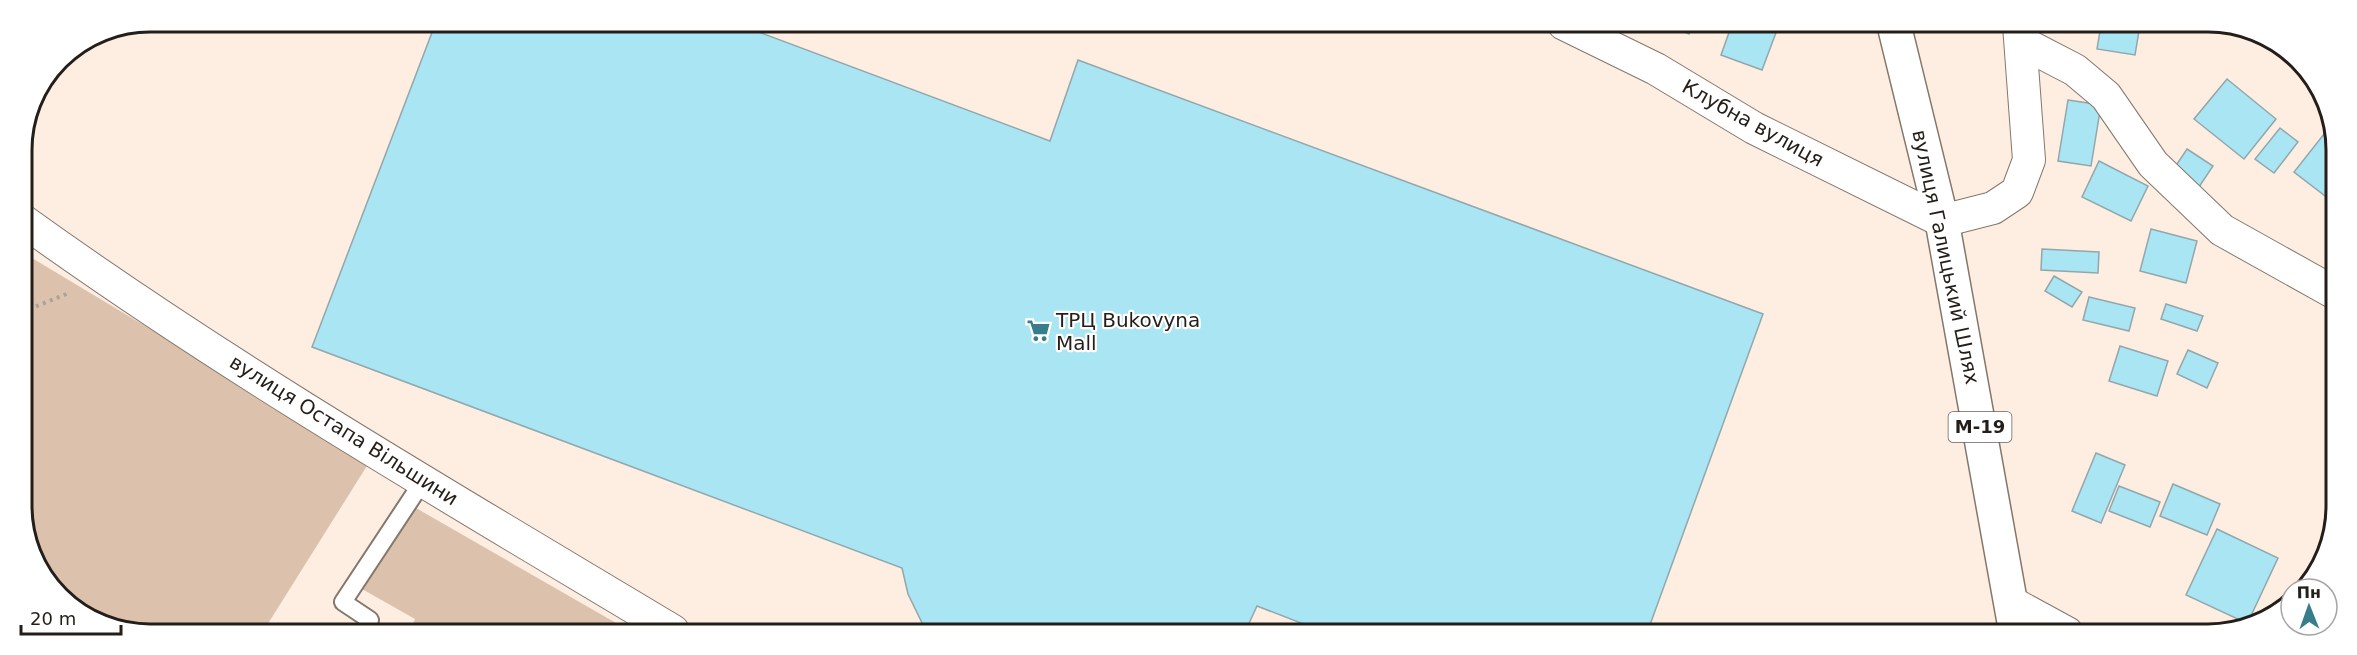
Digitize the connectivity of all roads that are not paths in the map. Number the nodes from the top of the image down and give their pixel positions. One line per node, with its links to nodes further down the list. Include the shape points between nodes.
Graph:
1 (1580, 32): 4 (street, Клубна вулиця, via 1656,69 1754,128)
2 (1896, 32): 4 (highway, вулиця Галицький Шлях / М-19)
3 (2020, 33): 4 (street, via 2029,160 2017,192 1992,208); 6 (street, via 2106,96 2153,164 2222,230)
4 (1942, 221): 8 (highway, вулиця Галицький Шлях / М-19)
5 (32, 227): 7 (street, вулиця Остапа Вільшини, via 103,278)
6 (2326, 288)
7 (423, 481): 10 (lane, via 344,602 370,620); 11 (street, вулиця Остапа Вільшини)
8 (2014, 618): 9 (street)
9 (2032, 623)
10 (368, 624)
11 (661, 624)

